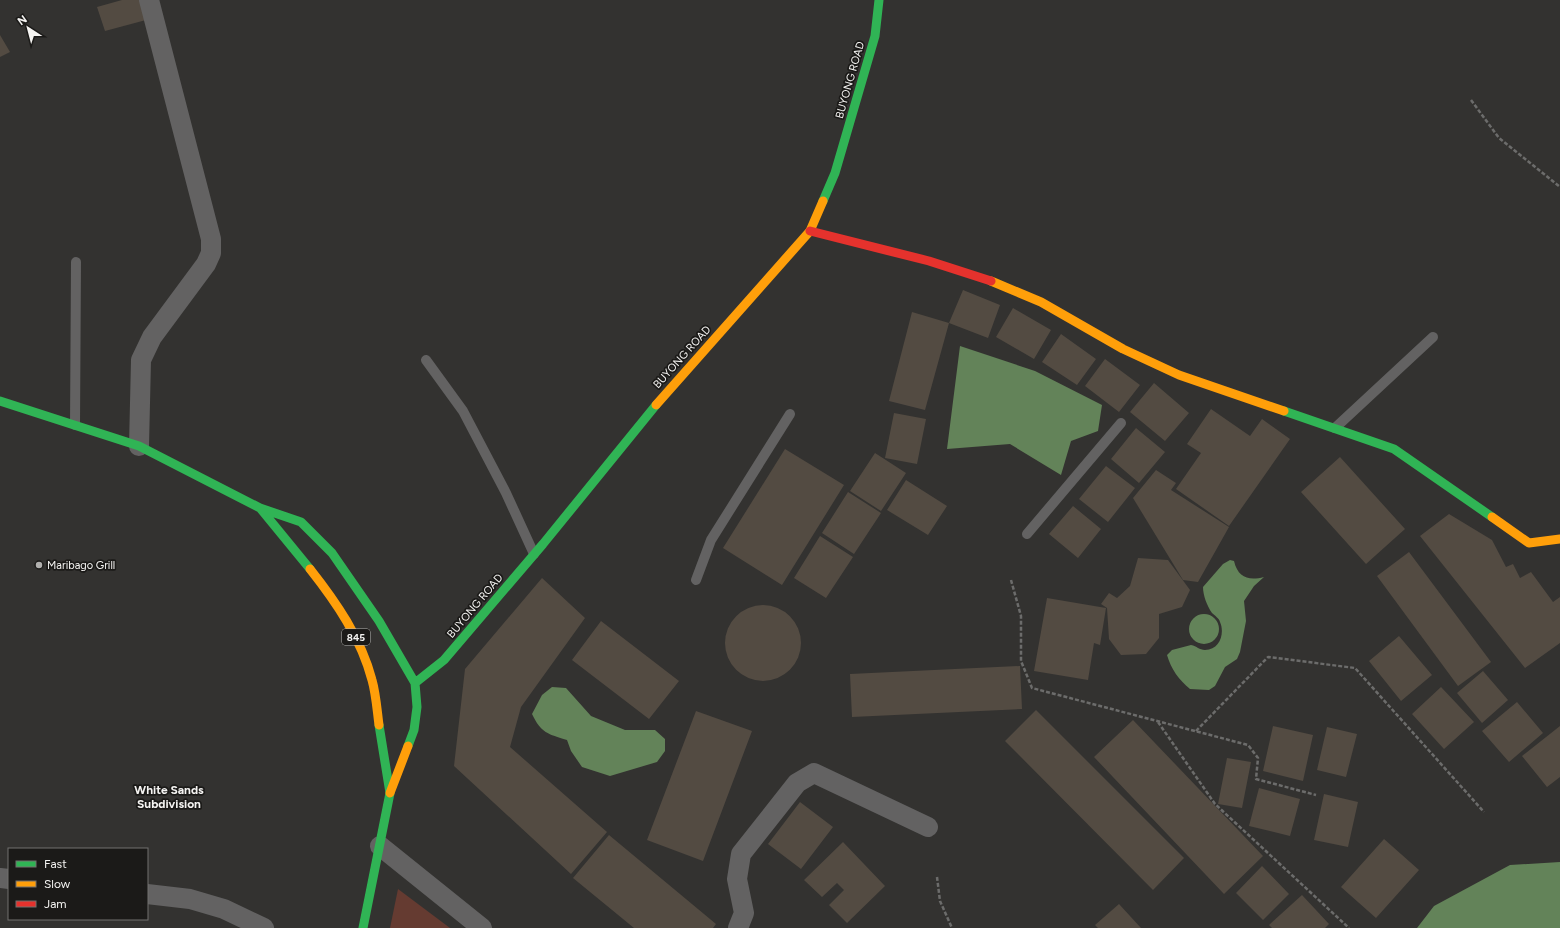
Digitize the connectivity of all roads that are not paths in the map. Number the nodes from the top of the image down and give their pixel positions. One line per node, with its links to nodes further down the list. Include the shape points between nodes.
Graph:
1 (149, 0): 12 (street, via 211,239 212,253 152,337 141,360)
2 (879, 0): 3 (street, BUYONG ROAD, via 875,36 836,173)
3 (810, 231): 11 (street, via 929,261 988,280 1041,302 1123,349 1178,375); 16 (street, BUYONG ROAD, via 670,387)
4 (76, 262): 10 (lane)
5 (1433, 337): 11 (lane)
6 (426, 360): 16 (lane, via 463,411 506,492)
7 (0, 401): 10 (street, 845)
8 (790, 414): 17 (lane, via 711,540)
9 (1121, 422): 14 (lane)
10 (75, 425): 12 (street, 845)
11 (1335, 428): 15 (street, via 1394,449 1529,543)
12 (139, 446): 13 (street, 845)
13 (260, 508): 18 (street, via 301,522 332,553 379,621); 19 (street, 845, via 316,575 336,602 354,634 372,680)
14 (1027, 534)
15 (1560, 539)
16 (534, 554): 18 (street, BUYONG ROAD, via 444,660)
17 (696, 580)
18 (416, 683): 19 (street, via 417,707 414,730)
19 (390, 793): 21 (street, 845)
20 (928, 827): 26 (street, via 814,773 797,783 741,854 737,879 744,913)
21 (380, 846): 24 (street, 845); 25 (street)
22 (148, 894): 23 (street, via 190,899 224,909)
23 (264, 928)
24 (363, 928)
25 (482, 928)
26 (738, 928)

